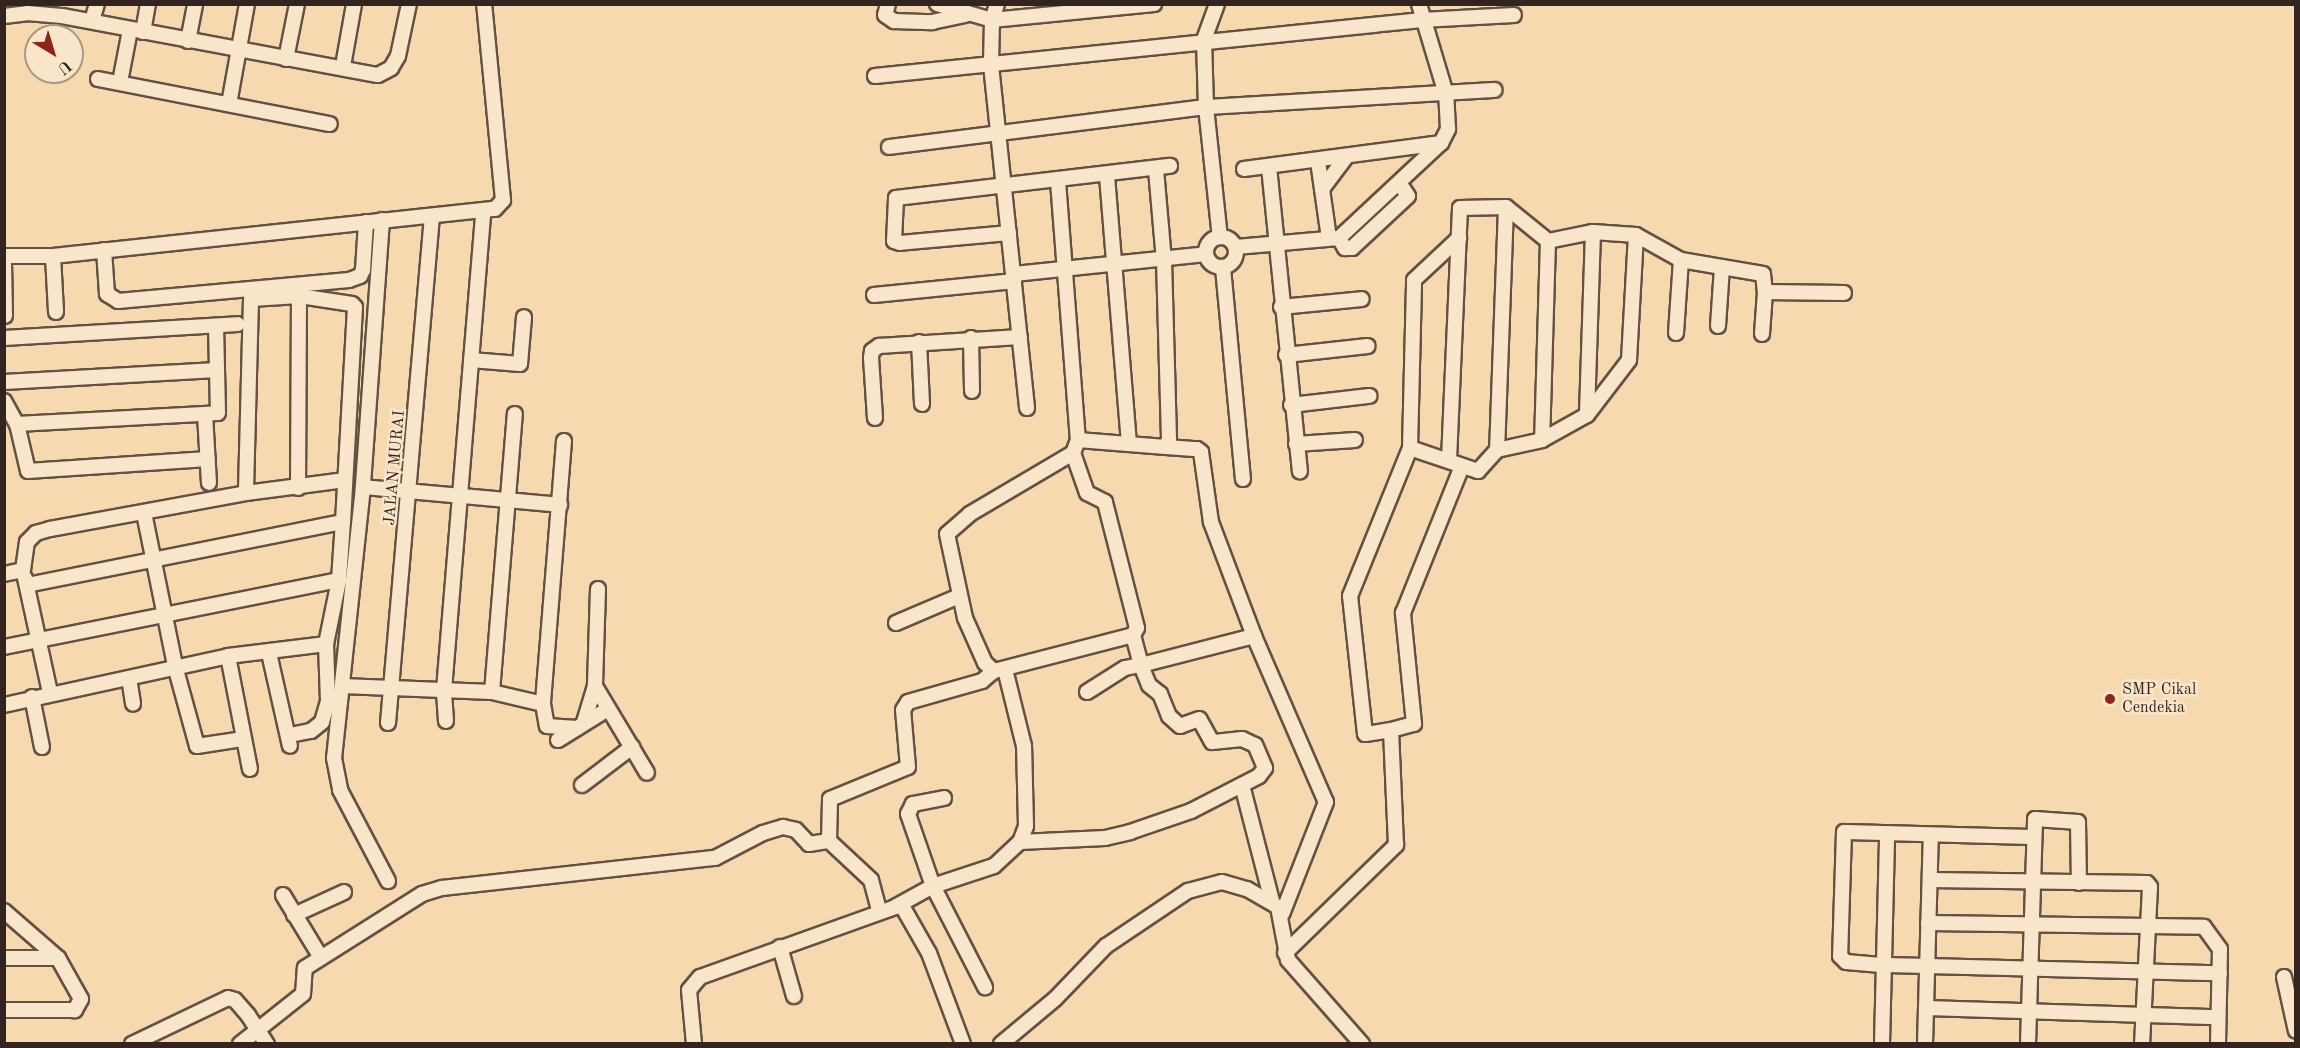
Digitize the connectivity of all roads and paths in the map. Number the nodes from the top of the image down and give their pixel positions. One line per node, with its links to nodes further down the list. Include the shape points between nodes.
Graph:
1 (97, 4): 22 (street)
2 (148, 4): 23 (street)
3 (195, 4): 25 (street)
4 (248, 4): 26 (street)
5 (297, 4): 27 (street)
6 (354, 4): 29 (street)
7 (409, 4): 29 (street, via 400,48 391,68 372,75)
8 (484, 4): 52 (street, via 503,200 495,209)
9 (888, 4): 17 (street, via 885,15 894,21 932,22)
10 (937, 4): 17 (street)
11 (997, 4): 20 (street)
12 (1154, 4): 15 (street)
13 (1217, 4): 24 (street)
14 (1419, 4): 21 (street)
15 (1104, 7): 16 (street)
16 (1048, 9): 20 (street)
17 (965, 15): 20 (street)
18 (1514, 15): 21 (street)
19 (4, 16): 22 (street, via 27,13)
20 (992, 20): 28 (street)
21 (1422, 20): 24 (street); 34 (street)
22 (92, 21): 23 (street)
23 (136, 31): 25 (street); 32 (street)
24 (1204, 40): 28 (street); 36 (street)
25 (188, 41): 26 (street)
26 (239, 50): 27 (street); 35 (street)
27 (286, 59): 29 (street)
28 (991, 65): 30 (street); 38 (street)
29 (343, 66)
30 (875, 76)
31 (98, 79): 32 (street)
32 (120, 82): 35 (street)
33 (1495, 90): 34 (street)
34 (1446, 94): 36 (street); 39 (street, via 1448,129)
35 (229, 104): 37 (street)
36 (1206, 107): 38 (street); 59 (street)
37 (330, 124)
38 (998, 130): 40 (street); 49 (street)
39 (1442, 143): 41 (street); 60 (street, via 1400,184)
40 (889, 147)
41 (1346, 157): 42 (street); 50 (street)
42 (1318, 161): 44 (street); 50 (street)
43 (1170, 166): 45 (street)
44 (1269, 167): 46 (street); 63 (street)
45 (1156, 169): 47 (street); 70 (street)
46 (1244, 170)
47 (1107, 176): 48 (street); 72 (street)
48 (1058, 181): 49 (street); 74 (street)
49 (1006, 185): 57 (street); 57 (street, via 897,196 894,241)
50 (1322, 189): 60 (street)
51 (1506, 207): 61 (street, via 1460,208); 62 (street); 119 (street)
52 (483, 211): 53 (street); 97 (street)
53 (432, 216): 54 (street); 128 (street, JALAN MURAI)
54 (382, 220): 55 (street); 126 (street)
55 (366, 222): 65 (street); 65 (street, via 363,270 350,280 118,302 106,294)
56 (1593, 232): 58 (street); 62 (street); 108 (street)
57 (1009, 233): 76 (street)
58 (1636, 236): 69 (street); 108 (street, via 1629,360)
59 (1220, 237): 64 (street); 66 (street, via 1207,246)
60 (1334, 238): 63 (street)
61 (1459, 238): 118 (street, via 1414,280); 121 (street)
62 (1548, 241): 111 (street)
63 (1278, 244): 64 (street); 82 (street)
64 (1236, 247): 75 (street, via 1236,259)
65 (104, 250): 68 (street)
66 (1206, 254): 70 (street); 75 (street, via 1208,261)
67 (4, 256): 68 (street)
68 (53, 256): 83 (street)
69 (1681, 260): 73 (street); 89 (street)
70 (1164, 261): 72 (street); 117 (street, via 1171,430)
71 (4, 263): 84 (street)
72 (1114, 266): 74 (street); 113 (street)
73 (1722, 267): 77 (street, via 1763,274); 88 (street)
74 (1065, 268): 76 (street); 116 (street)
75 (1223, 268): 123 (street)
76 (1014, 277): 79 (street); 91 (street)
77 (1765, 292): 78 (street); 90 (street)
78 (1844, 293)
79 (874, 295)
80 (298, 296): 124 (street, via 355,307); 127 (street); 129 (street, via 251,299)
81 (1362, 299): 82 (street)
82 (1281, 307): 96 (street)
83 (56, 312)
84 (5, 316)
85 (524, 317): 97 (street, via 520,364)
86 (238, 324): 87 (street)
87 (216, 326): 92 (street); 98 (street)
88 (1718, 326)
89 (1676, 333)
90 (1762, 334)
91 (1020, 337): 93 (street); 105 (street)
92 (4, 338)
93 (971, 338): 94 (street); 100 (street)
94 (919, 342): 103 (street); 109 (street, via 879,346 872,351)
95 (1368, 346): 96 (street)
96 (1286, 356): 104 (street)
97 (471, 360): 130 (street)
98 (217, 370): 99 (street); 106 (street, via 218,413)
99 (4, 382)
100 (972, 391)
101 (1369, 396): 104 (street)
102 (4, 402): 110 (street)
103 (922, 404)
104 (1292, 405): 114 (street)
105 (1027, 408)
106 (205, 414): 110 (street); 120 (street)
107 (515, 414): 131 (street)
108 (1587, 415): 111 (street)
109 (875, 418)
110 (17, 424): 120 (street, via 28,471)
111 (1542, 440): 119 (street)
112 (564, 441): 132 (street)
113 (1129, 444): 116 (street); 117 (street)
114 (1296, 444): 115 (street); 122 (street)
115 (1347, 444)
116 (1076, 447): 141 (street, via 970,514 947,534); 144 (street, via 1087,494 1105,502 1137,618)
117 (1166, 447): 145 (street, via 1201,452 1211,522)
118 (1410, 448): 121 (street); 170 (street, via 1350,596 1365,734)
119 (1497, 450): 121 (street, via 1479,471)
120 (208, 459): 125 (street)
121 (1456, 463): 170 (street, via 1403,613 1414,724)
122 (1300, 471)
123 (1243, 479)
124 (345, 480): 127 (street); 134 (street)
125 (209, 483)
126 (363, 487): 128 (street); 155 (street)
127 (298, 488): 129 (street)
128 (410, 491): 130 (street); 157 (street, JALAN MURAI)
129 (246, 494): 133 (street)
130 (460, 497): 131 (street); 158 (street)
131 (506, 500): 132 (street); 159 (street)
132 (560, 505): 164 (street)
133 (144, 513): 135 (street); 136 (street, via 36,533 27,542)
134 (343, 522): 135 (street); 138 (street)
135 (152, 560): 139 (street); 142 (street)
136 (22, 570): 137 (street); 139 (street)
137 (4, 574)
138 (339, 580): 142 (street); 147 (street)
139 (27, 585): 146 (street)
140 (598, 589): 156 (street)
141 (959, 596): 143 (street); 153 (street, via 974,639)
142 (164, 612): 146 (street); 152 (street)
143 (896, 622)
144 (1133, 635): 151 (street); 153 (street)
145 (1254, 636): 151 (street); 196 (street, via 1326,802)
146 (39, 638): 148 (street); 161 (street)
147 (326, 644): 149 (street); 149 (street, via 327,710 322,722 311,731 290,740)
148 (4, 647)
149 (268, 653): 150 (street)
150 (228, 656): 152 (street); 171 (street)
151 (1141, 665): 160 (street, via 1125,668); 178 (street, via 1149,686 1160,694 1169,716 1180,726 1199,719 1212,742 1242,739 1255,745 1265,768)
152 (175, 666): 154 (street); 171 (street, via 199,748)
153 (999, 670): 183 (street, via 982,681 904,706 908,767 830,799); 184 (street, via 1024,746 1026,826)
154 (129, 678): 161 (street); 163 (street)
155 (342, 686): 157 (street); 186 (street, via 335,773)
156 (594, 686): 166 (street); 169 (street)
157 (390, 689): 158 (street); 168 (street, JALAN MURAI)
158 (444, 690): 159 (street); 167 (street)
159 (492, 692): 164 (street)
160 (1087, 692)
161 (50, 693): 162 (street)
162 (32, 697): 165 (street); 173 (street)
163 (132, 704)
164 (543, 704): 169 (street, via 547,726)
165 (4, 705)
166 (608, 709): 169 (street); 174 (street)
167 (446, 721)
168 (388, 723)
169 (581, 725): 172 (street)
170 (1391, 730): 202 (street, via 1396,845)
171 (243, 739): 175 (street)
172 (558, 740)
173 (42, 747)
174 (632, 747): 176 (street); 177 (street)
175 (250, 769)
176 (647, 773)
177 (582, 785)
178 (1242, 785): 184 (street, via 1191,811 1130,832 1105,838); 192 (street)
179 (945, 798): 189 (street, via 908,808)
180 (1887, 834): 181 (street); 206 (street); 206 (street, via 1842,834 1840,956 1846,962)
181 (1931, 835): 182 (street); 185 (street)
182 (2033, 837): 187 (street); 188 (street, via 2033,823 2038,818 2076,820)
183 (829, 841): 194 (street, via 872,880); 203 (street, via 809,844 796,830 783,827 715,858 442,888 422,894)
184 (1020, 842): 189 (street, via 994,866)
185 (1930, 880): 187 (street); 198 (street)
186 (388, 881)
187 (2032, 882): 188 (street); 199 (street)
188 (2079, 883): 200 (street, via 2147,883 2150,887)
189 (933, 886): 193 (street); 212 (street)
190 (344, 892): 197 (street)
191 (283, 895): 197 (street)
192 (1272, 901): 196 (street); 226 (street, via 1222,882 1188,891 1106,946 1055,999)
193 (901, 904): 194 (street); 225 (street, via 929,953)
194 (879, 910): 201 (street)
195 (4, 911): 205 (street)
196 (1282, 914): 202 (street)
197 (294, 915): 203 (street)
198 (1928, 923): 199 (street); 207 (street)
199 (2031, 926): 200 (street); 208 (street)
200 (2145, 929): 209 (street); 210 (street, via 2204,927 2220,949)
201 (780, 947): 213 (street); 224 (street, via 693,982 689,990)
202 (1285, 954): 227 (street)
203 (320, 956): 219 (street, via 305,968 303,994)
204 (4, 958): 205 (street)
205 (58, 958): 215 (street, via 79,993 80,1006 75,1010)
206 (1884, 965): 207 (street); 228 (street)
207 (1927, 966): 208 (street); 214 (street)
208 (2030, 968): 209 (street); 216 (street)
209 (2144, 971): 210 (street); 217 (street)
210 (2220, 973): 218 (street)
211 (2284, 977): 220 (street)
212 (985, 987)
213 (794, 996)
214 (1926, 1008): 216 (street); 229 (street)
215 (4, 1010)
216 (2029, 1012): 217 (street); 230 (street)
217 (2143, 1015): 218 (street); 231 (street)
218 (2218, 1017): 232 (street)
219 (257, 1029): 221 (street, via 235,1000 228,998); 222 (street); 223 (street)
220 (2295, 1031)
221 (132, 1044)
222 (240, 1044)
223 (267, 1044)
224 (694, 1044)
225 (963, 1044)
226 (1001, 1044)
227 (1362, 1044)
228 (1882, 1044)
229 (1925, 1044)
230 (2028, 1044)
231 (2142, 1044)
232 (2218, 1044)

